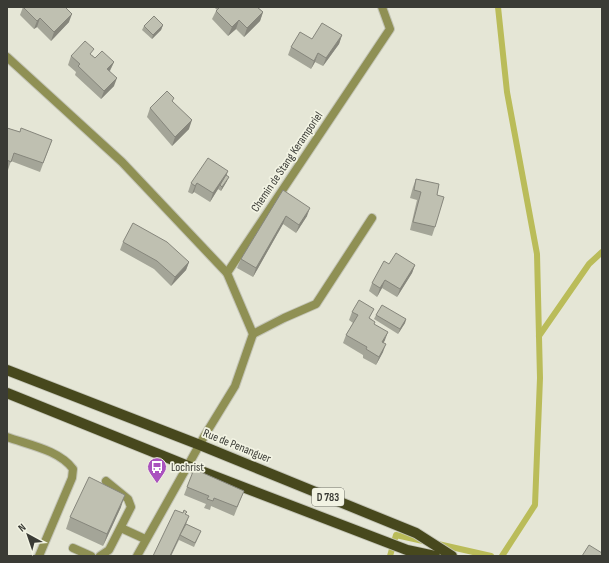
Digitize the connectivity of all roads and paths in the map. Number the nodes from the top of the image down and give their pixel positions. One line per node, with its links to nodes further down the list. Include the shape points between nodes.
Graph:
1 (382, 7): 4 (street, Chemin de Stang Keramporiel, via 390,29)
2 (7, 57): 4 (street, via 122,162)
3 (372, 218): 5 (street, via 316,304)
4 (227, 273): 5 (street)
5 (253, 334): 9 (street, via 235,386)
6 (7, 370): 9 (main road, Rue de Penanguer / D 783)
7 (7, 393): 10 (main road, D 783)
8 (7, 437): 15 (street, via 52,453 67,461 73,469 72,478)
9 (200, 445): 10 (street); 20 (main road, Rue de Penanguer / D 783, via 416,533)
10 (188, 466): 13 (street); 19 (main road, D 783, via 407,550)
11 (106, 481): 12 (street, via 128,499 131,508)
12 (121, 528): 13 (street); 17 (street, via 109,550)
13 (145, 539): 18 (street)
14 (73, 548): 16 (street)
15 (39, 556)
16 (91, 556)
17 (100, 556)
18 (137, 556)
19 (435, 556)
20 (452, 556)

